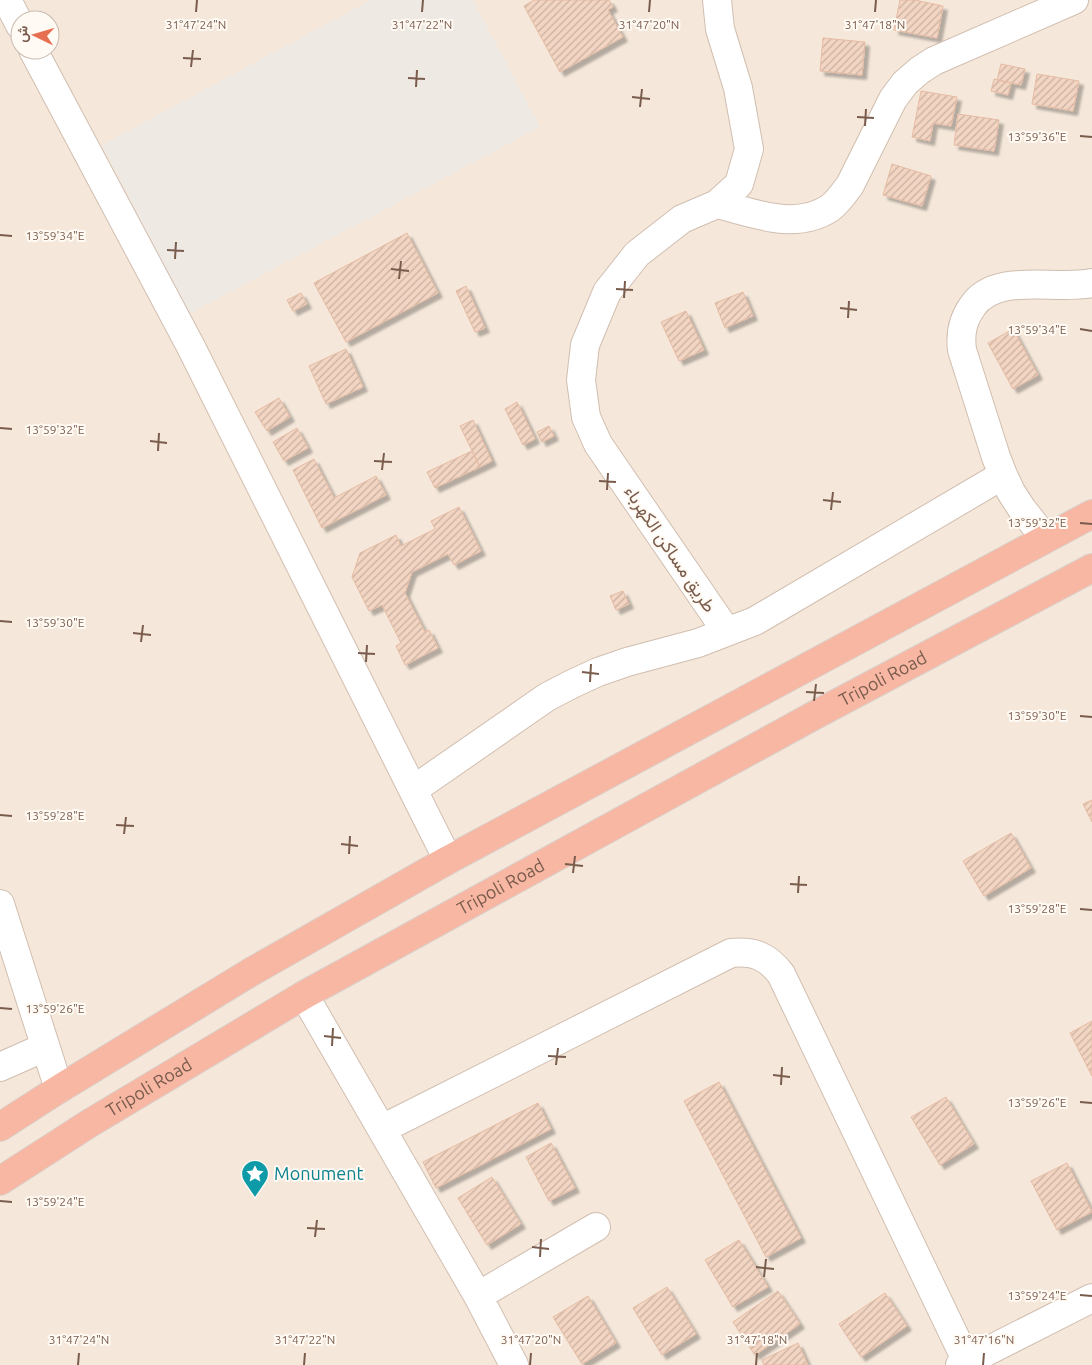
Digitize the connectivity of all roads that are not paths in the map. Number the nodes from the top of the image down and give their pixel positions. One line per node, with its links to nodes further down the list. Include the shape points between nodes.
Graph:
1 (717, 0): 4 (street, طريق مساكن الكهرباء, via 720,29 738,88 749,149 738,184)
2 (1074, 0): 4 (street, via 920,70 893,98 850,185 831,208 802,220 787,220)
3 (38, 60): 11 (street, via 190,345)
4 (717, 204): 10 (street, طريق مساكن الكهرباء, via 682,219 637,254 607,292 585,344 581,380 586,417 598,444)
5 (1092, 283): 6 (street, via 996,288 984,294 966,314 962,326 962,350)
6 (1003, 475): 8 (street, via 1022,509); 10 (street, via 778,608)
7 (1092, 514): 8 (highway)
8 (1045, 538): 12 (highway)
9 (1092, 568): 14 (highway, Tripoli Road, via 815,715)
10 (727, 632): 11 (street, via 627,662 572,684 547,697)
11 (413, 790): 12 (street)
12 (448, 860): 17 (highway, via 251,972)
13 (0, 904): 15 (street)
14 (304, 995): 19 (street); 20 (highway, Tripoli Road, via 90,1123)
15 (45, 1047): 16 (street); 17 (street)
16 (0, 1067)
17 (59, 1088): 18 (highway)
18 (0, 1127)
19 (382, 1129): 22 (street); 24 (street, via 731,953 757,954 771,962 781,974)
20 (0, 1181)
21 (596, 1227): 22 (street)
22 (478, 1296): 25 (street)
23 (1092, 1298): 24 (street)
24 (964, 1363)
25 (514, 1365)

